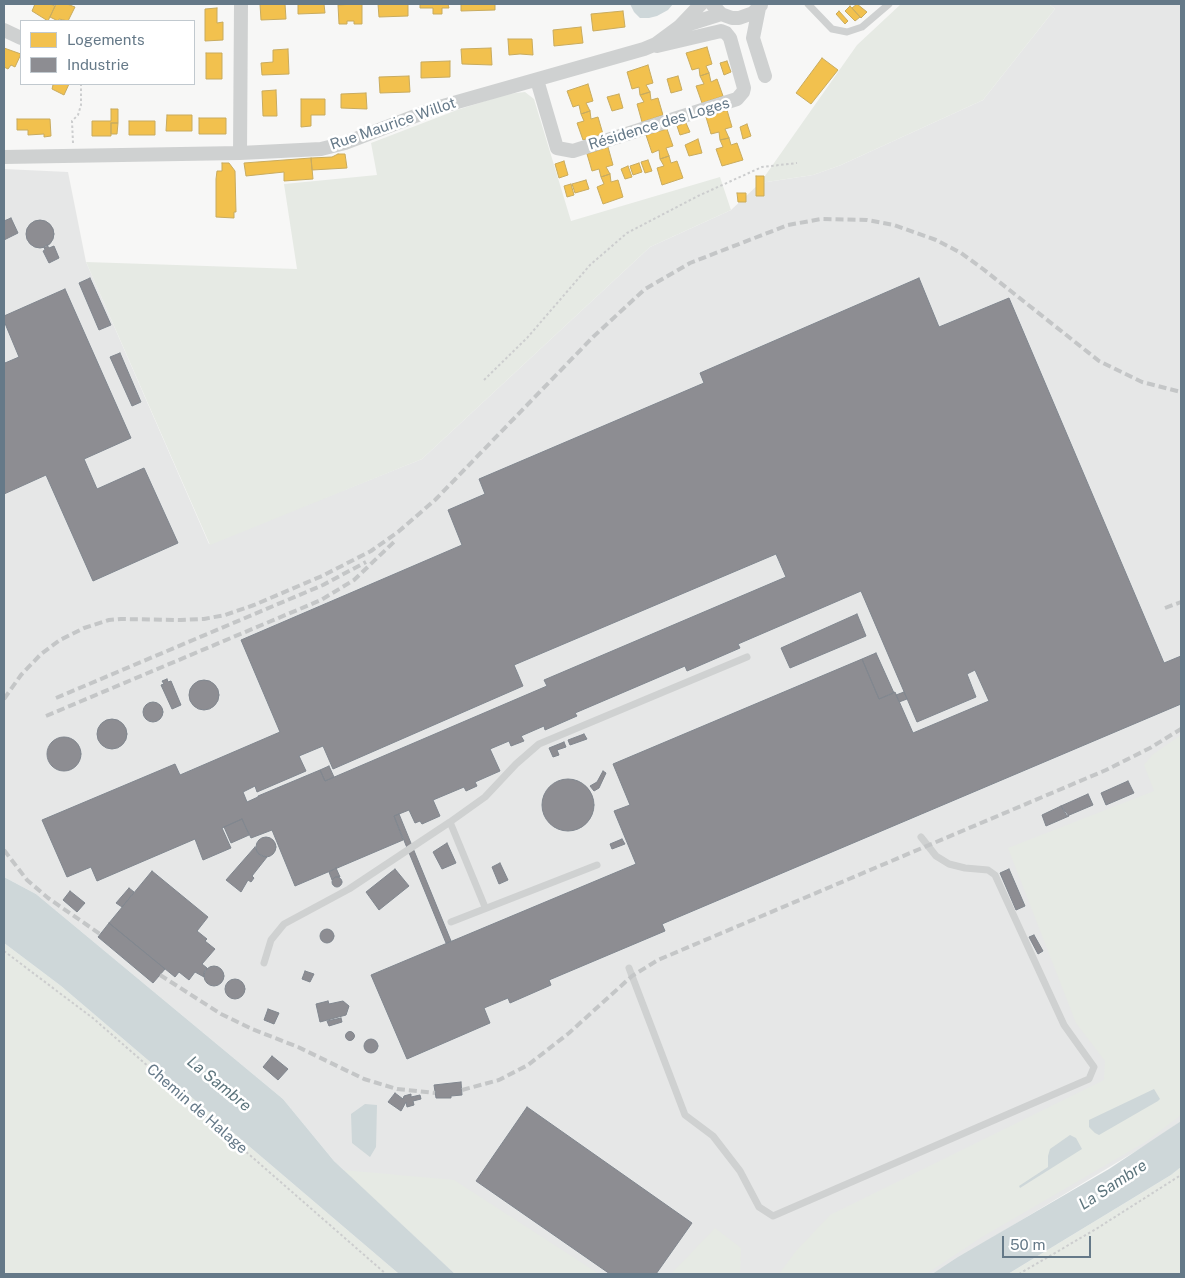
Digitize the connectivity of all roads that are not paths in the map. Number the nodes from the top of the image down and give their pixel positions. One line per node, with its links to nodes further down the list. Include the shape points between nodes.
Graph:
1 (241, 4): 14 (street)
2 (701, 4): 7 (street, Rue Maurice Willot)
3 (808, 4): 4 (lane, via 832,29 848,32 862,27)
4 (889, 4)
5 (760, 6): 6 (street, Rue Maurice Willot, via 747,17); 10 (street)
6 (722, 12): 7 (street, Rue Maurice Willot); 10 (street)
7 (679, 27): 11 (street, Rue Maurice Willot)
8 (4, 30): 9 (street)
9 (20, 38)
10 (753, 38): 12 (street)
11 (644, 49): 13 (street, Rue Maurice Willot); 13 (street, Résidence des Loges, via 726,33 743,92 737,99 573,151 556,148)
12 (765, 76)
13 (536, 80): 14 (street, Rue Maurice Willot, via 436,108 321,149)
14 (240, 153): 15 (street, Rue Maurice Willot)
15 (4, 157)
16 (747, 657): 17 (lane, via 540,744 485,797)
17 (450, 822): 20 (lane); 22 (lane, via 349,889 284,924 271,940)
18 (921, 837): 23 (lane, via 936,856 949,864 988,870 995,875 1064,1025 1094,1067 1089,1079 773,1216 759,1207 740,1171 714,1136 685,1115)
19 (597, 865): 20 (lane)
20 (485, 908): 21 (lane)
21 (451, 922)
22 (264, 963)
23 (630, 968)

